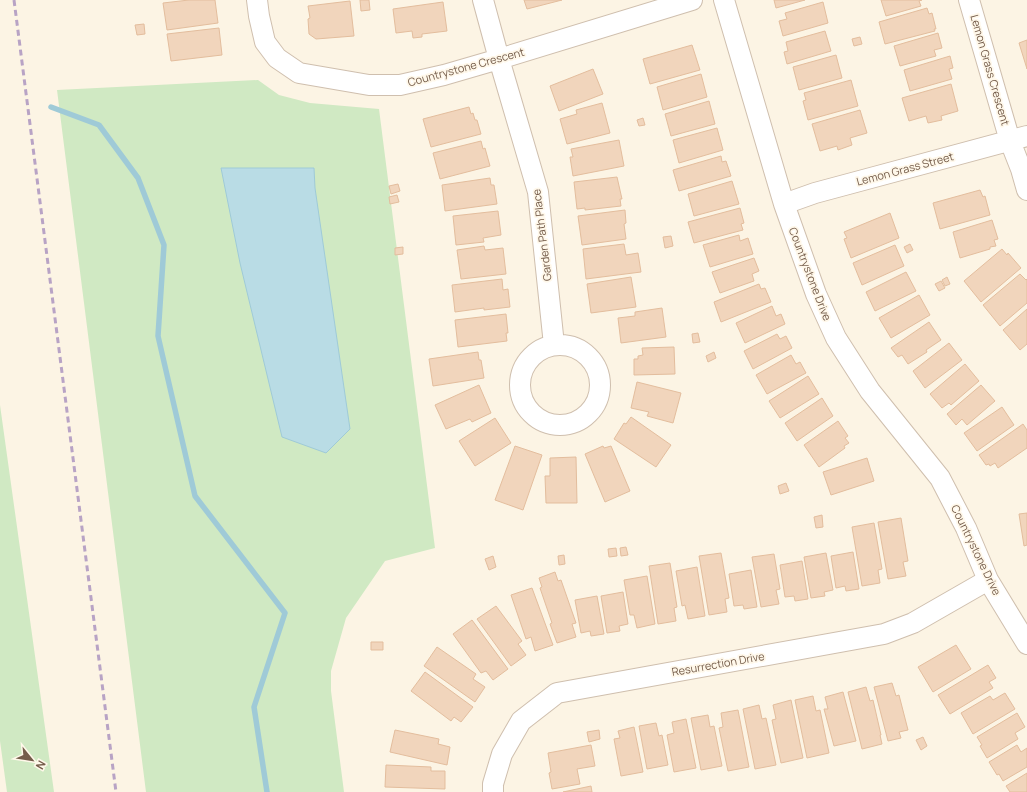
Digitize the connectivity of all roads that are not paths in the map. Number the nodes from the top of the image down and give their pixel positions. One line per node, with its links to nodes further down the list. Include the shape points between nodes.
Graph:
1 (257, 0): 6 (street, Countrystone Crescent, via 265,42 277,58 300,73 369,85 400,85)
2 (483, 0): 6 (street, Garden Path Place)
3 (692, 0): 6 (street, Countrystone Crescent)
4 (724, 0): 9 (street, Countrystone Drive)
5 (969, 0): 7 (street, Lemon Grass Crescent)
6 (499, 58): 10 (street, Garden Path Place, via 538,192)
7 (1019, 138): 8 (street, Lemon Grass Crescent, via 1021,169); 9 (street, Lemon Grass Street, via 815,193)
8 (1027, 190)
9 (784, 204): 11 (street, Countrystone Drive, via 816,294 836,338 870,391 940,478 966,528)
10 (554, 345)
11 (988, 580): 12 (street, Countrystone Drive); 13 (street, Resurrection Drive, via 913,623 884,634 557,693 521,721 502,754)
12 (1027, 644)
13 (493, 792)

